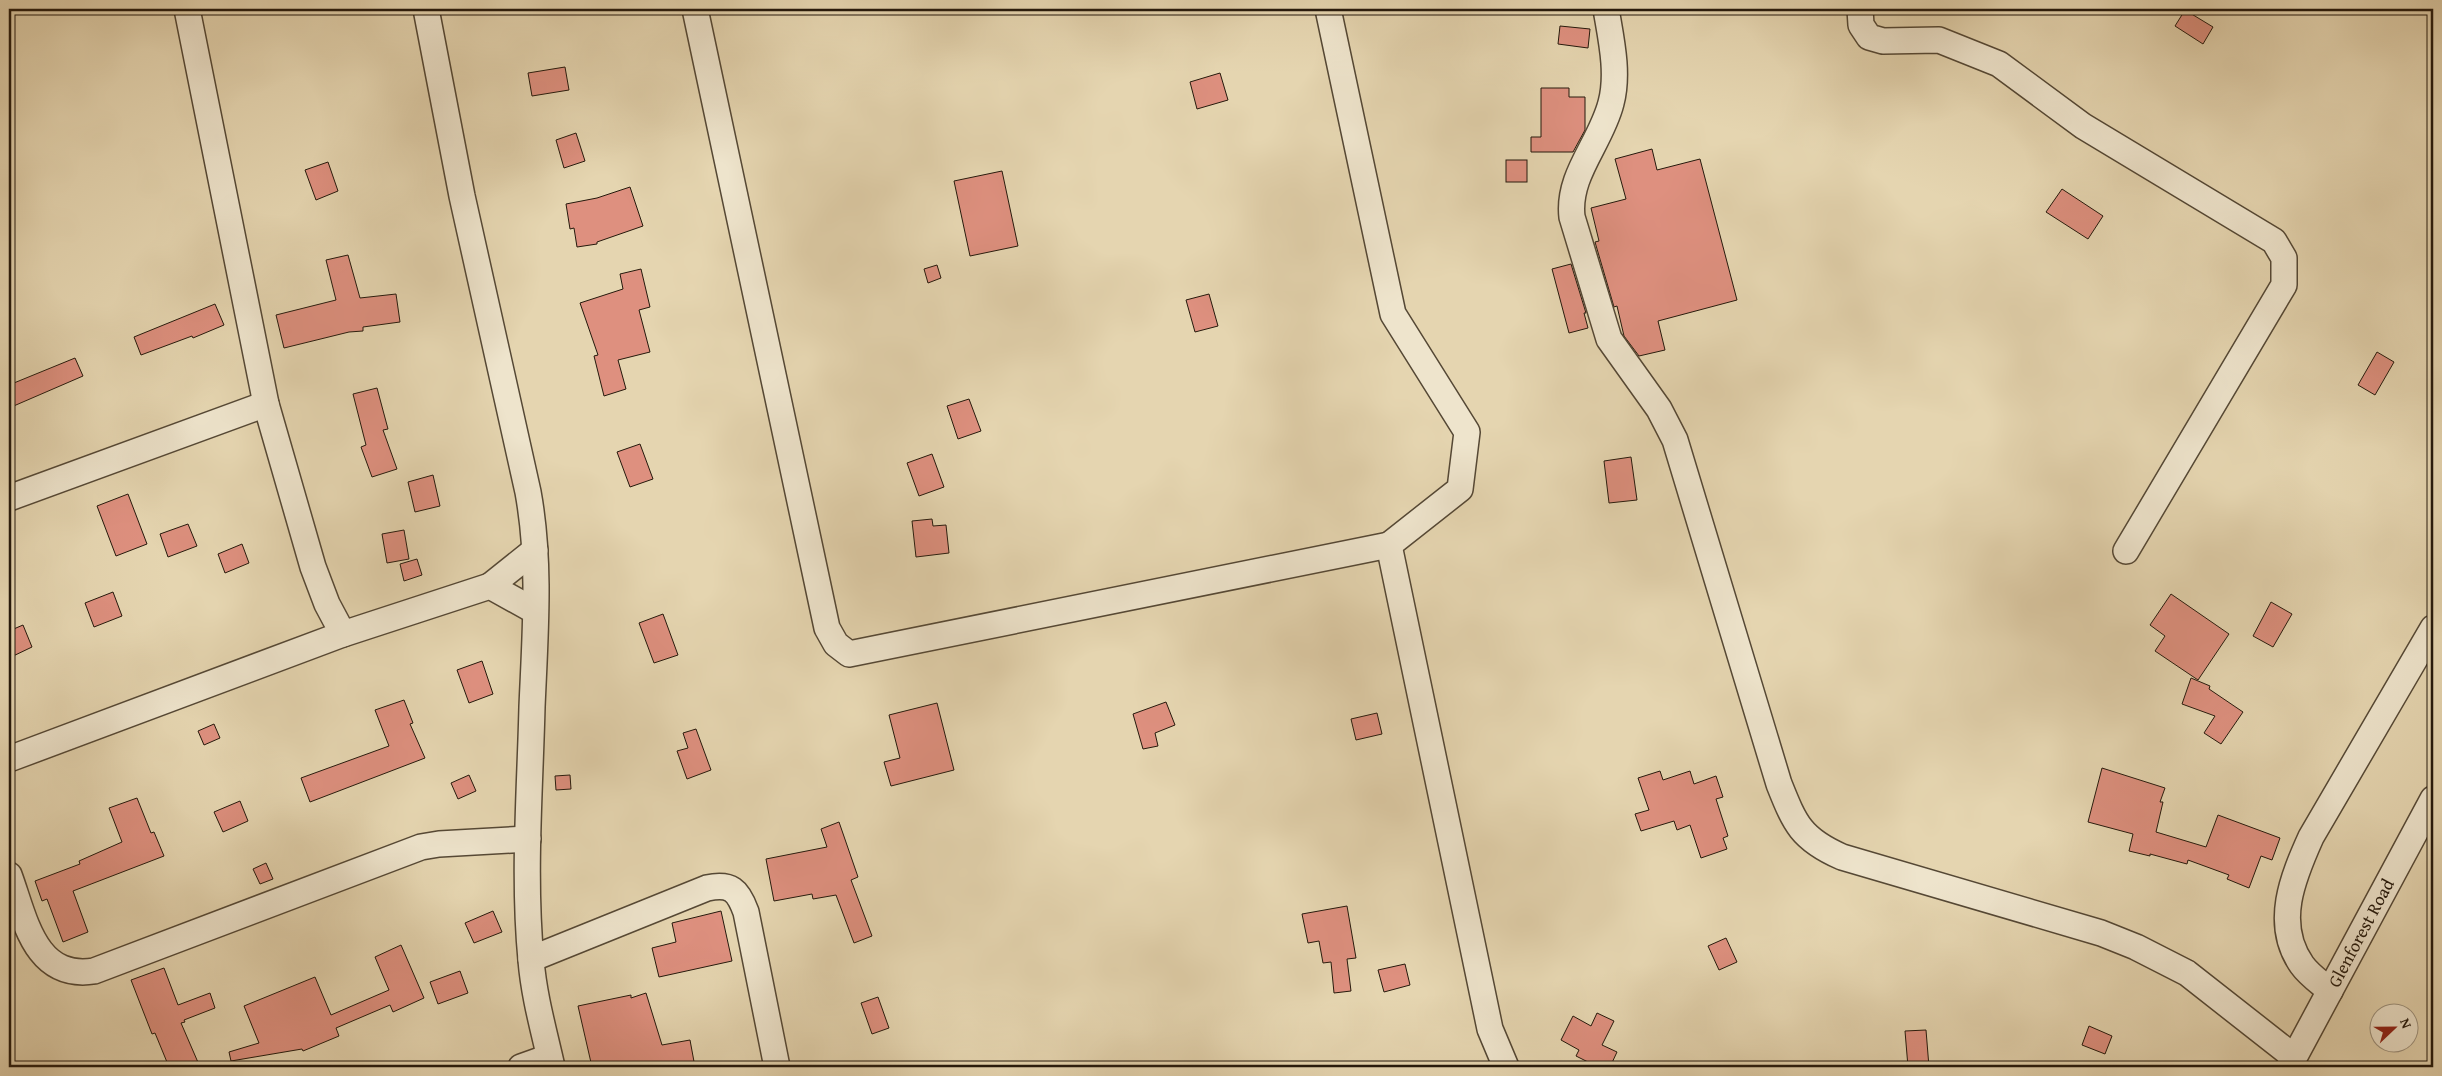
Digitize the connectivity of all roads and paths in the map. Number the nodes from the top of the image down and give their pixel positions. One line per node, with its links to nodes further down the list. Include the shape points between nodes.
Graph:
1 (187, 9): 7 (street)
2 (426, 9): 10 (street, via 462,196 528,492)
3 (696, 9): 9 (street, via 827,628 836,644 849,654)
4 (1328, 9): 9 (street, via 1393,314 1467,432 1460,489)
5 (1606, 9): 23 (street, via 1613,56 1612,102 1573,188 1572,217 1609,339 1659,409 1675,440 1779,784 1795,821 1803,833 1825,850 1842,857 2101,933 2136,947 2187,973)
6 (1860, 9): 11 (street, via 1861,25 1870,37 1883,41 1939,40 1999,64 2083,126 2274,241 2284,258 2284,285)
7 (266, 404): 8 (street); 15 (street, via 313,567)
8 (9, 498)
9 (1389, 545): 26 (street, via 1490,1029)
10 (535, 550): 12 (street); 13 (street)
11 (2126, 552)
12 (490, 586): 13 (street); 15 (street)
13 (535, 611): 18 (street)
14 (2433, 628): 21 (street, via 2311,837 2297,868 2286,922 2291,948 2303,966)
15 (343, 634): 16 (street)
16 (9, 759)
17 (2433, 800): 21 (street, Glenforest Road)
18 (528, 840): 19 (street, via 421,847 79,974 65,971 40,952); 20 (street)
19 (9, 875)
20 (531, 959): 22 (street, via 540,1020); 25 (street, via 707,888 720,885 731,888 741,897 746,912)
21 (2330, 991): 23 (street, Glenforest Road)
22 (551, 1062): 24 (street)
23 (2292, 1062)
24 (521, 1067)
25 (777, 1067)
26 (1506, 1067)

